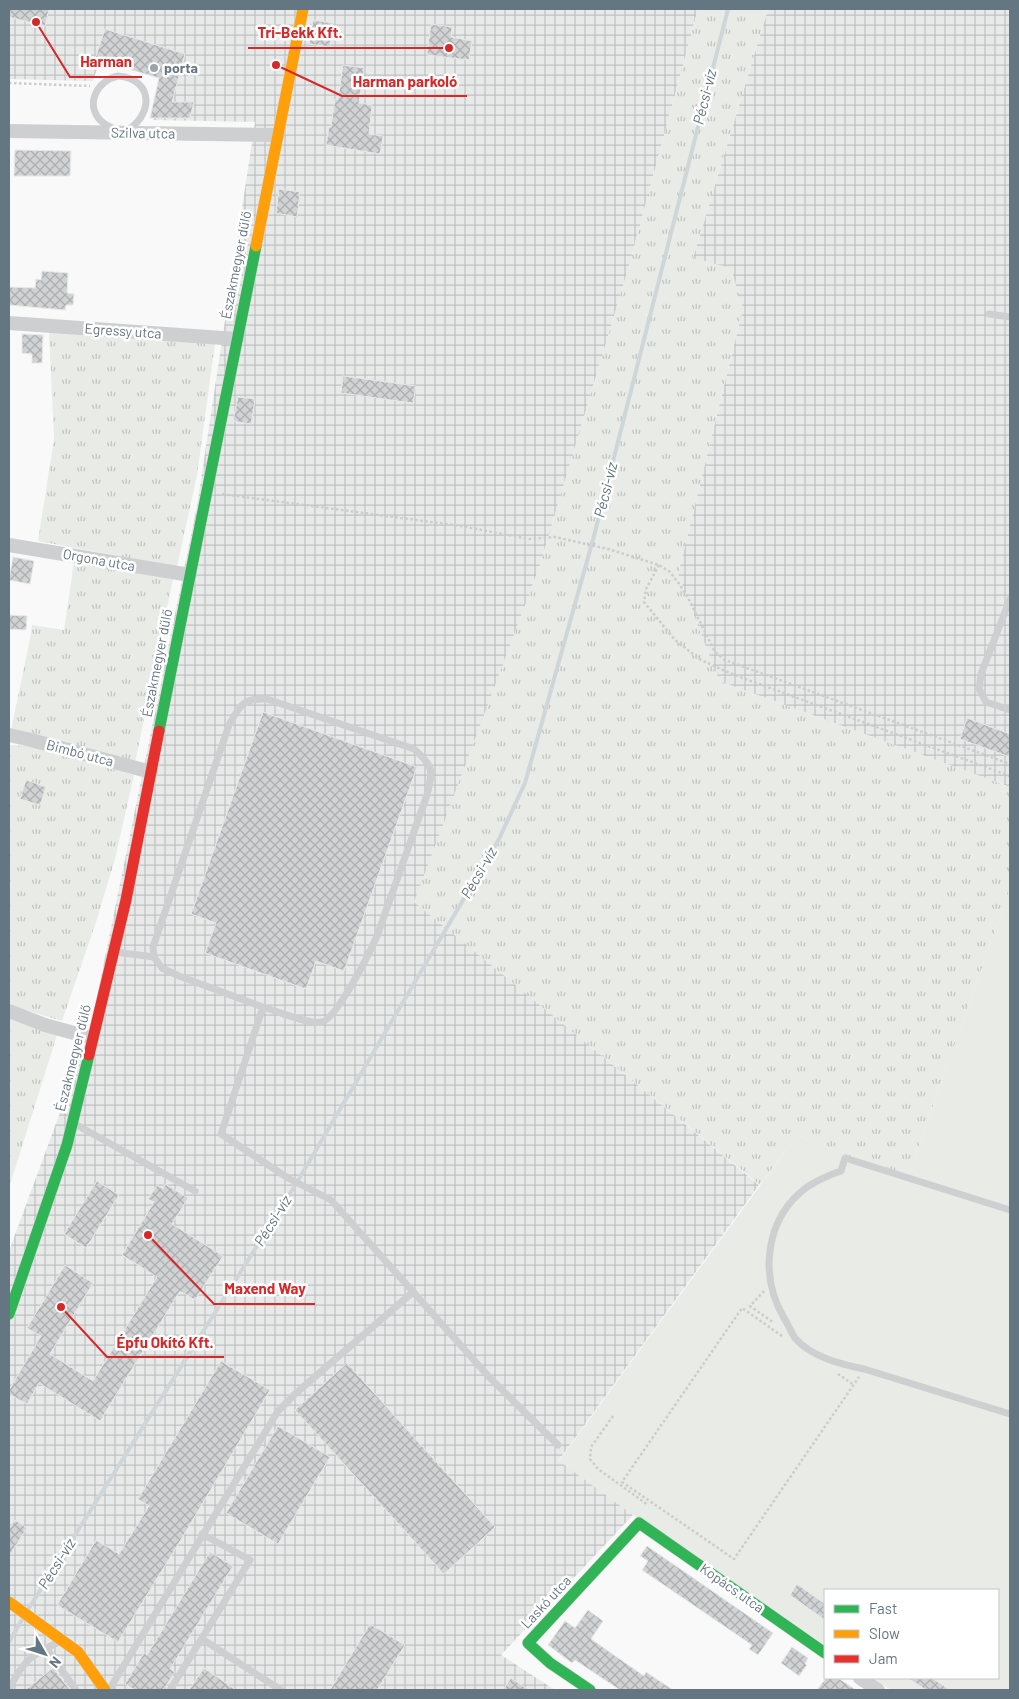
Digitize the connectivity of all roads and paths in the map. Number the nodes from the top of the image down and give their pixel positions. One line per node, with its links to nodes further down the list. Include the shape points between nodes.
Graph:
1 (303, 9): 6 (street, Északmegyer dűlő)
2 (9, 84): 3 (path)
3 (99, 86): 5 (lane, via 93,100 96,115 107,126); 5 (lane, via 111,77 126,76 143,90 145,112 136,124)
4 (9, 130): 5 (street, Szilva utca)
5 (123, 132): 6 (street, Szilva utca, via 262,132)
6 (277, 135): 10 (street, Északmegyer dűlő)
7 (989, 314): 8 (lane)
8 (1010, 317)
9 (9, 323): 10 (street, Egressy utca)
10 (237, 339): 14 (street, Északmegyer dűlő)
11 (221, 494): 13 (path, via 461,526 529,539 555,537)
12 (9, 545): 14 (street, Orgona utca)
13 (659, 565): 18 (path, via 670,572 680,585 715,652 726,660); 20 (path, via 646,589 644,602 675,640 701,660)
14 (190, 575): 19 (street, Északmegyer dűlő)
15 (1010, 599): 16 (lane, via 981,674 979,689 986,702)
16 (1010, 710)
17 (9, 736): 19 (street, Bimbó utca)
18 (1010, 764)
19 (151, 772): 21 (street, Északmegyer dűlő)
20 (1010, 776)
21 (114, 952): 22 (lane); 25 (street, Északmegyer dűlő)
22 (154, 957): 23 (lane, via 162,968 179,976); 23 (lane, via 156,937 229,725 238,708 252,698 267,699 414,749 426,760 432,775 367,958 332,1015 323,1022 312,1022)
23 (263, 1007): 30 (lane, via 221,1134 288,1178 331,1200)
24 (9, 1011): 25 (street)
25 (92, 1038): 26 (street, Északmegyer dűlő)
26 (72, 1123): 27 (lane); 31 (street, Északmegyer dűlő, via 68,1144)
27 (195, 1191)
28 (1010, 1210): 29 (lane, via 845,1158 841,1171 805,1188 784,1211 768,1255)
29 (770, 1284): 32 (lane); 32 (path, via 750,1306)
30 (413, 1292): 38 (lane, via 490,1378); 41 (lane, via 278,1411)
31 (9, 1314)
32 (793, 1340): 33 (lane, via 818,1355); 35 (path, via 742,1308 622,1482 734,1559)
33 (864, 1370): 35 (path); 36 (lane)
34 (838, 1374): 35 (path)
35 (854, 1385)
36 (1010, 1414)
37 (613, 1416): 39 (path, via 591,1447 590,1459 598,1469)
38 (558, 1445)
39 (648, 1505)
40 (639, 1523): 46 (street, Kopács utca); 54 (street, Laskó utca, via 528,1643 550,1663)
41 (202, 1534): 43 (lane, via 250,1560); 51 (lane)
42 (11, 1604): 44 (street)
43 (202, 1639): 52 (lane); 53 (lane)
44 (63, 1640): 45 (lane); 50 (street, via 78,1652)
45 (46, 1648): 48 (lane, via 34,1654 18,1672); 49 (lane)
46 (824, 1652)
47 (862, 1679): 55 (street)
48 (9, 1690)
49 (76, 1690)
50 (105, 1690)
51 (109, 1690)
52 (170, 1690)
53 (281, 1690)
54 (590, 1690)
55 (878, 1690)

